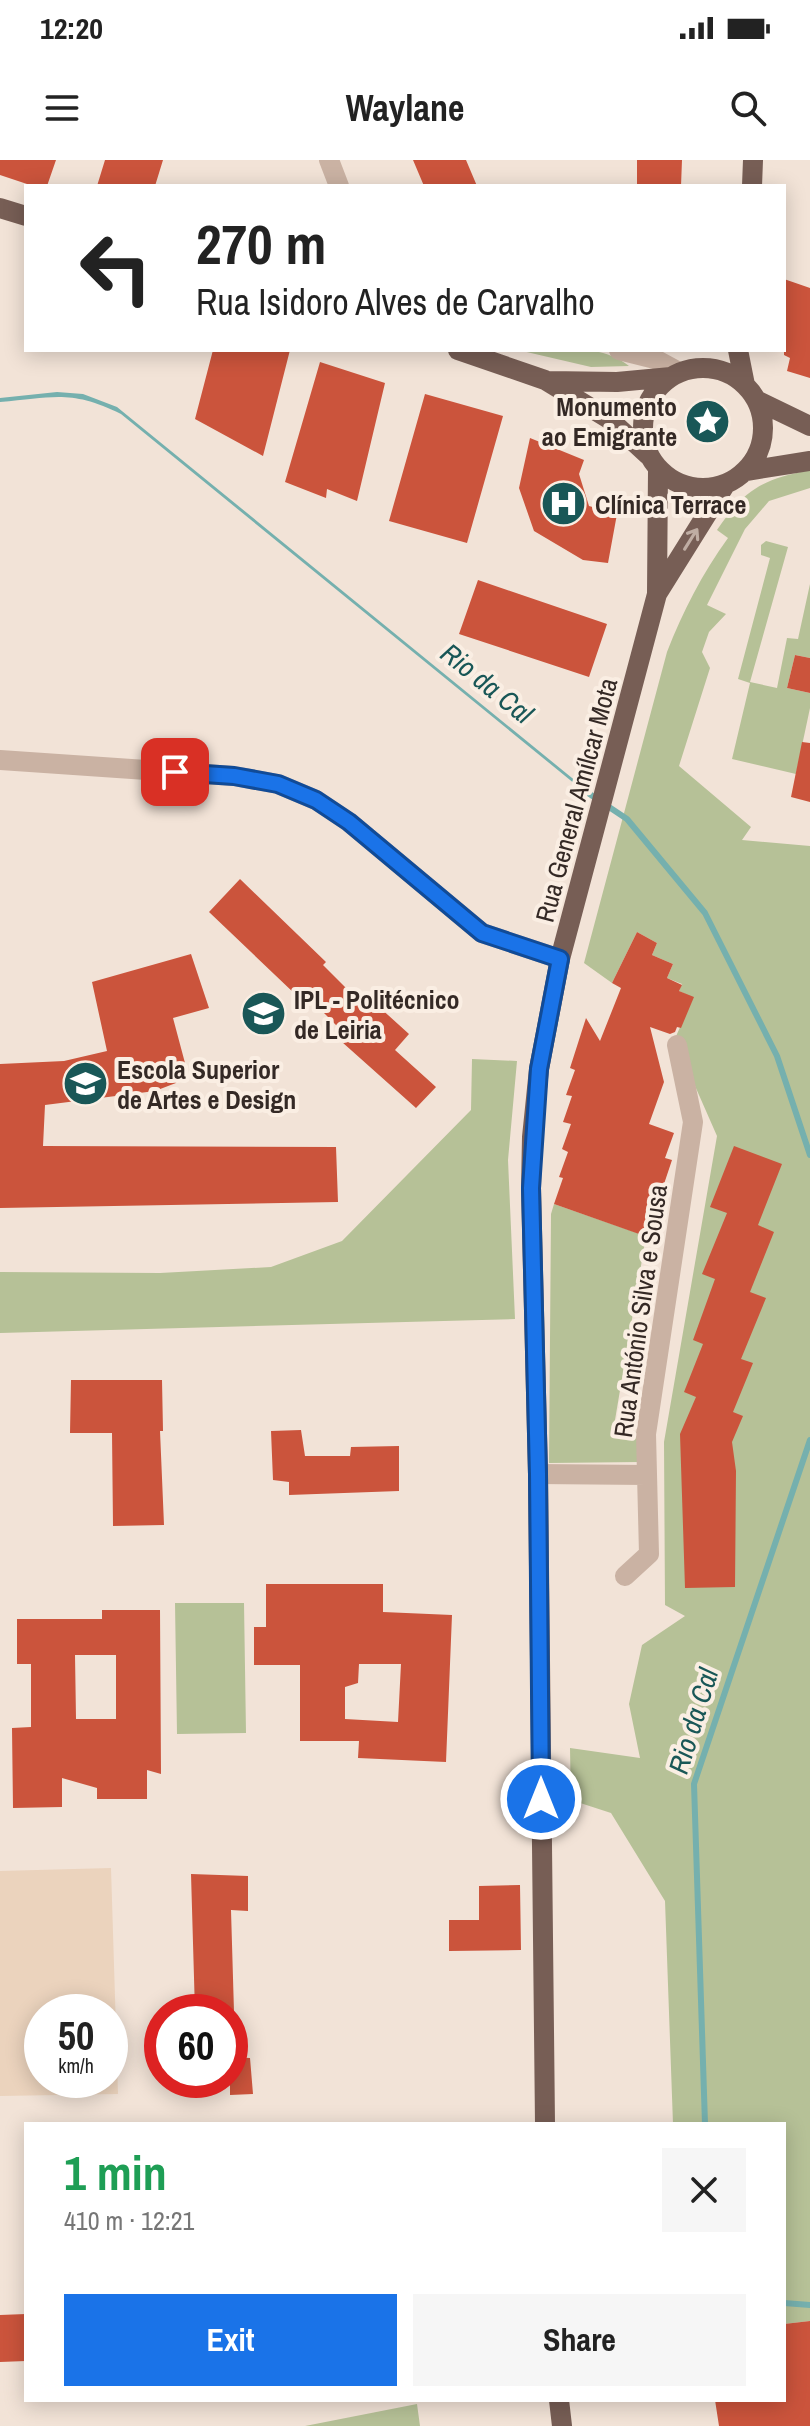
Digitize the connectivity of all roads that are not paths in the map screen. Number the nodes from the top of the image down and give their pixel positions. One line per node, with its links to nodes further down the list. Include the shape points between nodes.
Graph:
1 (329, 160): 3 (street)
2 (753, 160): 4 (main road)
3 (338, 184)
4 (752, 184)
5 (0, 208): 6 (main road)
6 (24, 215)
7 (464, 352): 12 (main road)
8 (627, 352): 11 (street)
9 (701, 352): 11 (main road)
10 (739, 352): 13 (main road)
11 (679, 373): 12 (main road, via 617,382); 13 (main road, via 719,370); 16 (main road, via 657,388 642,420)
12 (545, 380): 16 (main road, via 609,419)
13 (750, 392): 14 (main road); 17 (main road, via 762,418 763,437)
14 (810, 426)
15 (810, 461): 17 (main road)
16 (653, 462): 18 (main road, via 687,487); 19 (main road)
17 (746, 471): 18 (main road)
18 (725, 485): 19 (main road, one-way to 18)
19 (657, 594): 21 (main road, Rua General Amílcar Mota)
20 (0, 760): 21 (street, via 234,776 278,784 349,822 482,933)
21 (560, 959): 23 (main road, Rua General Amílcar Mota, via 532,1137)
22 (677, 1045): 24 (street, Rua António Silva e Sousa, via 693,1122 646,1434)
23 (538, 1474): 24 (street); 26 (main road, Rua General Amílcar Mota)
24 (647, 1475): 25 (street, Rua António Silva e Sousa, via 649,1554)
25 (625, 1576)
26 (545, 2122)
27 (559, 2402): 28 (main road)
28 (562, 2426)

